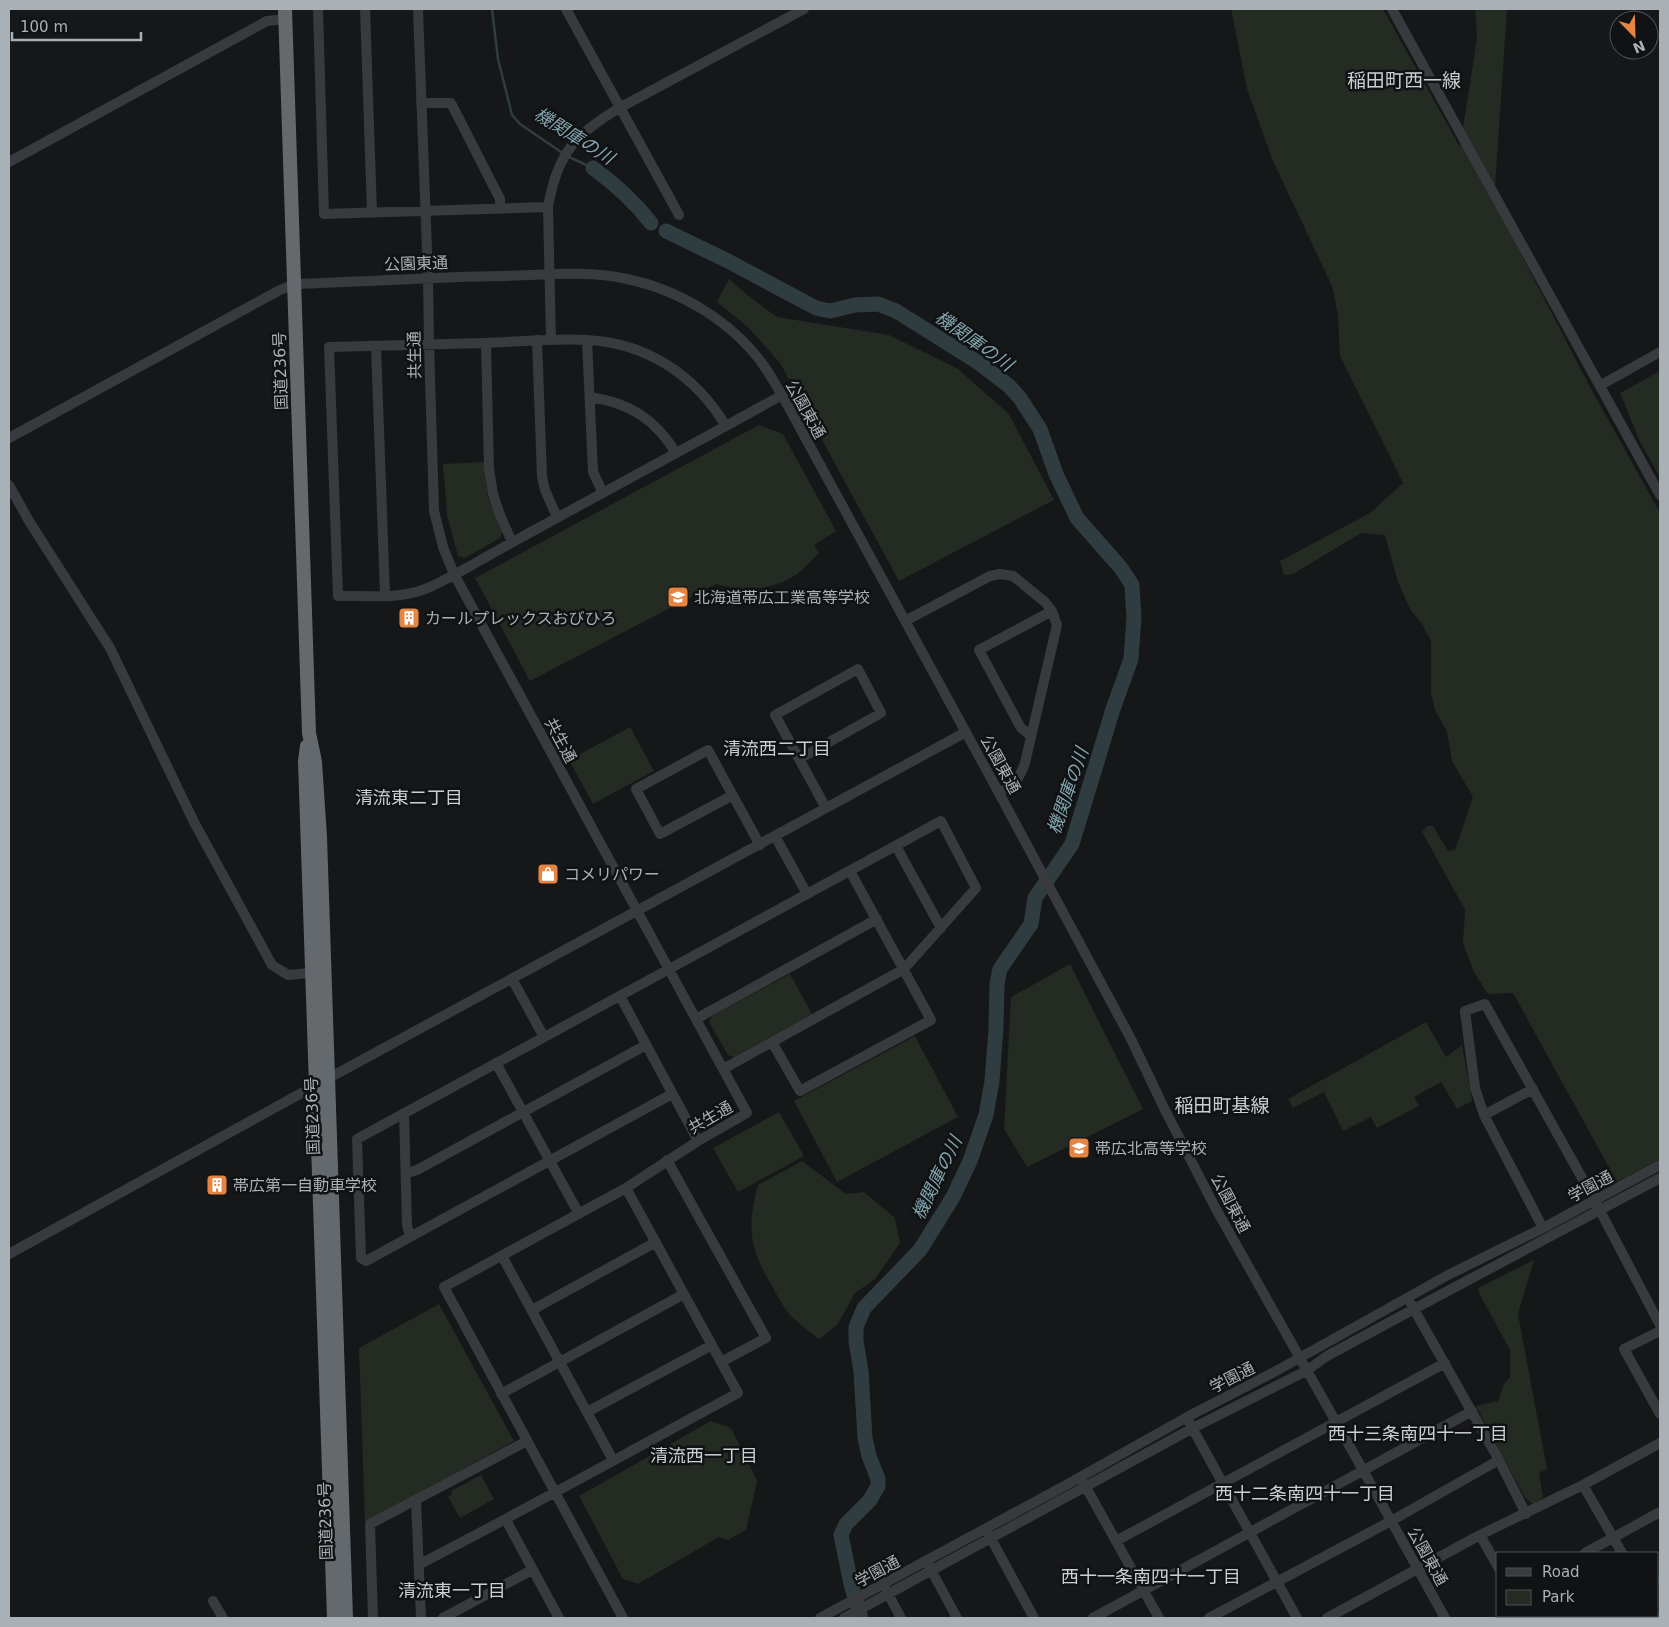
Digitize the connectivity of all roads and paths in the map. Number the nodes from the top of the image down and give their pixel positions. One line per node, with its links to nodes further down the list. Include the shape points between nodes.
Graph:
1 (318, 9): 14 (street, via 324,214)
2 (365, 9): 14 (street)
3 (418, 9): 8 (street, 共生通)
4 (566, 9): 9 (street)
5 (804, 9): 9 (street)
6 (1392, 9): 26 (street)
7 (285, 14): 10 (street); 18 (highway, 国道236号)
8 (421, 103): 12 (street, via 451,103 500,199); 13 (street, 共生通)
9 (621, 107): 11 (street, via 595,122 576,140 558,170); 15 (street)
10 (9, 162)
11 (548, 207): 12 (street); 16 (street)
12 (500, 208): 13 (street)
13 (425, 210): 14 (street); 17 (street, 共生通)
14 (372, 212)
15 (679, 216)
16 (550, 275): 17 (street, 公園東通); 20 (street); 27 (street, 公園東通, via 627,279 685,299 741,340 764,366)
17 (428, 277): 18 (street, 公園東通); 23 (street, 共生通)
18 (294, 284): 30 (street); 57 (highway, 国道236号, via 309,733 315,762 318,818)
19 (537, 340): 20 (street); 22 (street); 35 (street, via 542,476)
20 (550, 340): 21 (street)
21 (587, 340): 28 (street); 29 (street, via 638,350 675,369 714,406)
22 (486, 343): 23 (street); 36 (street, via 489,468 500,516)
23 (428, 344): 24 (street); 37 (street, 共生通, via 434,511)
24 (376, 346): 38 (street); 38 (street, via 329,347 337,576 338,596)
25 (1660, 352): 26 (street)
26 (1601, 385): 34 (street)
27 (782, 395): 29 (street); 40 (street, 公園東通)
28 (590, 397): 31 (street, via 631,408 658,428); 33 (street, via 593,472)
29 (726, 426): 31 (street)
30 (9, 438)
31 (676, 453): 33 (street)
32 (9, 485): 57 (street, via 110,648 194,822 272,965 288,975)
33 (603, 493): 35 (street)
34 (1660, 495)
35 (558, 518): 36 (street)
36 (512, 542): 37 (street)
37 (454, 574): 38 (street, via 424,590); 52 (street, 共生通)
38 (385, 595)
39 (1052, 611): 40 (street, via 1013,576 1000,574 990,576); 42 (street, via 1057,625); 42 (street, via 979,650 1021,728)
40 (906, 621): 41 (street, 公園東通)
41 (966, 732): 44 (street, 公園東通); 46 (street)
42 (1030, 735): 44 (street, via 1021,775)
43 (799, 759): 43 (street, via 775,715 858,669 881,713); 46 (street)
44 (999, 793): 93 (street, 公園東通, via 1131,1039 1216,1209)
45 (733, 795): 45 (street, via 708,750 636,789 660,834); 48 (street)
46 (826, 808): 47 (street)
47 (776, 836): 48 (street); 51 (street)
48 (760, 844): 52 (street)
49 (896, 846): 50 (street); 54 (street); 54 (street, via 941,821 976,888)
50 (850, 871): 51 (street); 53 (street)
51 (807, 894): 55 (street)
52 (638, 911): 55 (street, 共生通); 58 (street)
53 (877, 919): 56 (street); 60 (street)
54 (941, 928): 56 (street)
55 (669, 969): 59 (street); 60 (street, 共生通)
56 (904, 969): 62 (street); 62 (street, via 931,1020 800,1091)
57 (318, 972): 66 (highway, 国道236号)
58 (512, 979): 61 (street); 66 (street)
59 (620, 996): 61 (street); 63 (street)
60 (696, 1019): 65 (street, 共生通)
61 (544, 1037): 64 (street)
62 (772, 1042): 65 (street)
63 (646, 1045): 68 (street); 69 (street)
64 (496, 1063): 69 (street); 70 (street)
65 (723, 1068): 72 (street, 共生通, via 747,1113)
66 (322, 1082): 84 (street); 138 (highway, 国道236号); 139 (highway, 国道236号, via 330,1115)
67 (1533, 1089): 71 (street); 71 (street, via 1485,1004 1465,1011 1475,1088); 79 (street)
68 (672, 1094): 72 (street); 74 (street)
69 (522, 1112): 74 (street); 76 (street)
70 (404, 1114): 76 (street); 82 (street, via 357,1139 361,1258 366,1261)
71 (1484, 1115): 81 (street)
72 (698, 1141): 73 (street, 共生通)
73 (667, 1160): 78 (street, 共生通); 95 (street, via 766,1338)
74 (549, 1162): 80 (street); 82 (street)
75 (1660, 1165): 79 (street, 学園通)
76 (407, 1173): 82 (street)
77 (1660, 1178): 79 (street, 学園通)
78 (626, 1188): 80 (street, 共生通); 83 (street)
79 (1597, 1206): 81 (street, 学園通); 88 (street, 学園通); 90 (street)
80 (579, 1214): 85 (street, 共生通)
81 (1543, 1228): 87 (street, 学園通)
82 (410, 1237)
83 (656, 1242): 86 (street); 89 (street)
84 (9, 1254)
85 (502, 1256): 89 (street); 98 (street, 共生通, via 444,1287)
86 (684, 1294): 92 (street); 94 (street)
87 (1407, 1297): 88 (street); 93 (street, 学園通)
88 (1414, 1308): 96 (street); 97 (street, 学園通)
89 (532, 1310): 94 (street)
90 (1660, 1325)
91 (1660, 1331): 101 (street, via 1624,1349)
92 (712, 1345): 95 (street); 100 (street)
93 (1299, 1358): 97 (street, 公園東通); 102 (street, 学園通)
94 (560, 1361): 98 (street); 100 (street)
95 (721, 1362): 107 (street, via 738,1393)
96 (1445, 1363): 99 (street); 103 (street)
97 (1306, 1371): 103 (street, 公園東通); 104 (street, 学園通)
98 (501, 1394): 105 (street)
99 (1472, 1411): 108 (street); 109 (street)
100 (588, 1412): 107 (street)
101 (1660, 1414)
102 (1187, 1417): 104 (street); 110 (street, 学園通)
103 (1336, 1422): 109 (street, 公園東通); 111 (street)
104 (1193, 1428): 111 (street); 113 (street, 学園通)
105 (527, 1441): 114 (street); 115 (street)
106 (1660, 1443): 112 (street)
107 (613, 1460): 114 (street)
108 (1499, 1460): 117 (street); 119 (street)
109 (1363, 1470): 119 (street, 公園東通); 121 (street)
110 (1080, 1477): 113 (street); 120 (street, 学園通)
111 (1223, 1484): 121 (street); 125 (street)
112 (1584, 1485): 117 (street); 124 (street)
113 (1085, 1486): 123 (street, 学園通); 125 (street)
114 (556, 1493): 118 (street); 144 (street)
115 (416, 1500): 129 (street); 140 (street, via 370,1524)
116 (1660, 1512): 124 (street)
117 (1526, 1514): 122 (street)
118 (506, 1520): 129 (street); 132 (street)
119 (1391, 1521): 131 (street, 公園東通); 133 (street)
120 (986, 1528): 123 (street); 130 (street, 学園通)
121 (1250, 1532): 133 (street); 135 (street)
122 (1480, 1535): 128 (street); 131 (street)
123 (991, 1538): 130 (street, 学園通); 149 (street)
124 (1613, 1538): 126 (street); 127 (street)
125 (1116, 1541): 135 (street)
126 (1587, 1552)
127 (1621, 1552)
128 (1496, 1563)
129 (420, 1564): 141 (street)
130 (929, 1566): 134 (street, 学園通); 148 (street)
131 (1418, 1569): 154 (street); 155 (street, 公園東通)
132 (532, 1570): 142 (street); 143 (street)
133 (1278, 1581): 152 (street); 153 (street)
134 (885, 1590): 145 (street, 学園通, via 869,1592); 146 (street, 学園通, via 870,1604); 147 (street)
135 (1144, 1591): 150 (street); 151 (street)
136 (214, 1601): 137 (street)
137 (223, 1618)
138 (334, 1618)
139 (346, 1618)
140 (373, 1618)
141 (421, 1618)
142 (443, 1618)
143 (559, 1618)
144 (623, 1618)
145 (820, 1618)
146 (844, 1618)
147 (901, 1618)
148 (957, 1618)
149 (1034, 1618)
150 (1093, 1618)
151 (1159, 1618)
152 (1209, 1618)
153 (1297, 1618)
154 (1327, 1618)
155 (1445, 1618)

